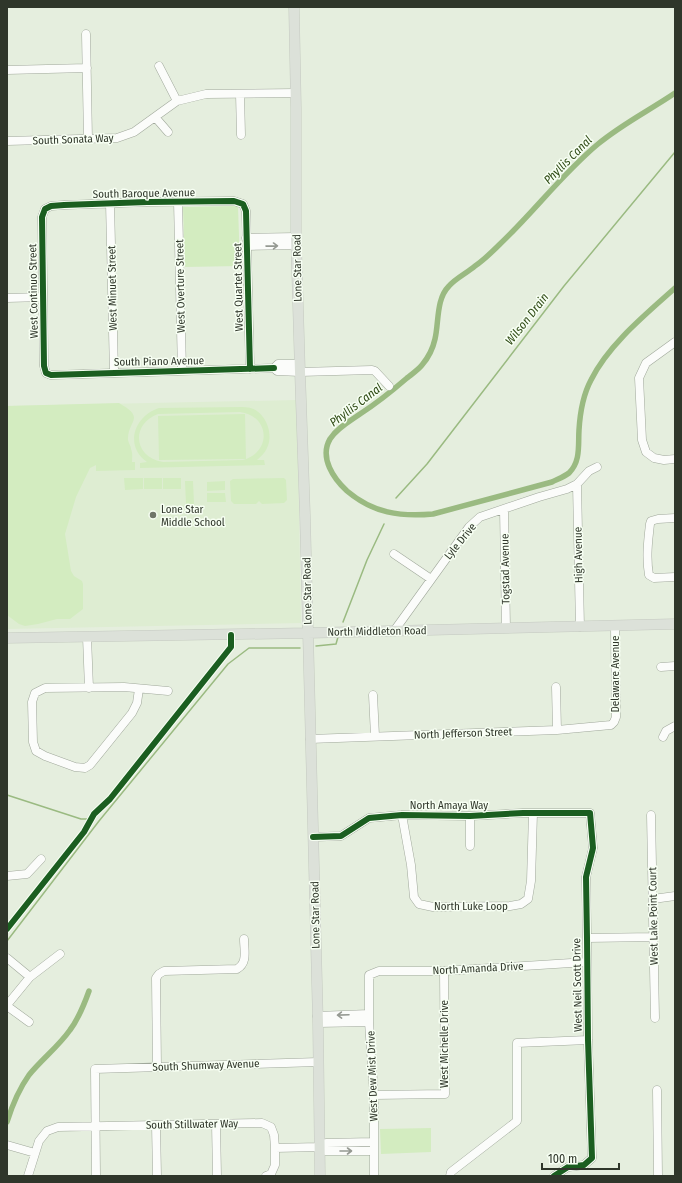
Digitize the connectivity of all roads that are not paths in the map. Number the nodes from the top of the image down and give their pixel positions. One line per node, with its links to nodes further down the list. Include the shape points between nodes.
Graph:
1 (294, 7): 6 (main road, Lone Star Road)
2 (86, 34): 4 (street)
3 (159, 66): 8 (street)
4 (87, 68): 5 (street); 12 (street)
5 (7, 70)
6 (296, 93): 7 (street, South Sonata Way); 18 (main road, Lone Star Road)
7 (240, 94): 8 (street, South Sonata Way, via 206,94); 11 (street)
8 (176, 101): 9 (street, South Sonata Way)
9 (155, 117): 10 (street); 12 (street, South Sonata Way, via 134,132 117,138)
10 (168, 132)
11 (241, 135)
12 (88, 139): 13 (street, South Sonata Way)
13 (7, 141)
14 (178, 202): 15 (street, South Baroque Avenue); 16 (street, South Baroque Avenue, via 234,201); 25 (street, West Overture Street)
15 (110, 203): 17 (street, South Baroque Avenue, via 51,206); 27 (street, West Minuet Street)
16 (243, 204): 19 (street, West Quartet Street, via 246,211)
17 (45, 209): 20 (street, West Continuo Street, via 42,217)
18 (297, 241): 19 (street); 23 (main road, Lone Star Road)
19 (247, 242): 24 (street, West Quartet Street)
20 (43, 297): 21 (street); 26 (street, West Continuo Street)
21 (7, 298)
22 (674, 346): 29 (street, via 646,363 639,378 642,440 646,452 654,458)
23 (300, 368): 24 (street, South Piano Avenue, via 277,371 274,368); 28 (street, South Piano Avenue, via 372,370); 42 (main road, Lone Star Road)
24 (250, 369): 25 (street, South Piano Avenue)
25 (182, 371): 27 (street, South Piano Avenue)
26 (46, 373): 27 (street, South Piano Avenue)
27 (114, 373)
28 (389, 386)
29 (675, 460)
30 (597, 467): 31 (street, Lyle Drive, via 589,471)
31 (577, 484): 32 (street, Lyle Drive); 38 (street, High Avenue)
32 (504, 509): 36 (street, Lyle Drive, via 480,517 469,527); 40 (street, Togstad Avenue)
33 (675, 518): 35 (street, via 651,521 647,563 649,575 654,578)
34 (394, 554): 36 (street)
35 (675, 578)
36 (431, 579): 41 (street, Lyle Drive)
37 (675, 624): 39 (main road, North Middleton Road)
38 (580, 626): 39 (main road, North Middleton Road); 40 (main road, North Middleton Road)
39 (615, 626): 52 (street, Delaware Avenue)
40 (506, 628): 41 (main road, North Middleton Road)
41 (394, 631): 42 (main road, North Middleton Road)
42 (308, 633): 43 (main road, North Middleton Road); 57 (main road, Lone Star Road)
43 (87, 637): 44 (main road, North Middleton Road); 48 (street)
44 (7, 638)
45 (675, 666): 46 (street)
46 (661, 667)
47 (556, 687): 54 (street)
48 (89, 688): 49 (street); 49 (street, via 46,688 35,693 32,702 33,742 36,751 75,767 85,768 90,765 132,713)
49 (139, 689): 50 (street)
50 (168, 691)
51 (373, 696): 55 (street)
52 (614, 722): 54 (street, North Jefferson Street, via 611,725 597,727)
53 (675, 726): 56 (street, via 666,731)
54 (556, 730): 55 (street, North Jefferson Street)
55 (375, 736): 57 (street, North Jefferson Street)
56 (663, 737)
57 (310, 739): 63 (main road, Lone Star Road)
58 (533, 813): 59 (street, North Amaya Way); 60 (street, North Luke Loop, via 528,899 522,904 510,906 475,907 433,907 419,904 414,896); 62 (street, North Amaya Way)
59 (590, 813): 70 (street, West Neil Scott Drive, via 593,848 586,877)
60 (402, 814): 62 (street, North Amaya Way); 63 (street, North Amaya Way, via 369,818 341,836)
61 (650, 815): 68 (street, West Lake Point Court)
62 (470, 816): 64 (street)
63 (313, 837): 81 (main road, Lone Star Road)
64 (470, 846)
65 (42, 859): 66 (street, via 27,874)
66 (7, 876)
67 (675, 896): 68 (street)
68 (653, 899): 69 (street, West Lake Point Court)
69 (654, 936): 70 (street); 80 (street, West Lake Point Court)
70 (587, 938): 74 (street, West Neil Scott Drive)
71 (244, 939): 85 (street, via 243,964 237,969 164,971 156,978)
72 (60, 954): 77 (street)
73 (7, 958): 77 (street)
74 (587, 962): 75 (street, North Amanda Drive); 83 (street, West Neil Scott Drive)
75 (444, 971): 76 (street, North Amanda Drive, via 379,972); 87 (street, West Michelle Drive, via 445,1094)
76 (369, 976): 79 (street, West Dew Mist Drive)
77 (30, 977): 78 (street)
78 (7, 1006): 82 (street)
79 (369, 1018): 81 (street); 87 (street, West Dew Mist Drive)
80 (655, 1018)
81 (317, 1019): 84 (main road, Lone Star Road)
82 (29, 1022)
83 (588, 1040): 103 (street, via 517,1043 517,1121 451,1172); 104 (street, West Neil Scott Drive, via 592,1158 584,1165 568,1167)
84 (318, 1062): 85 (street, South Shumway Avenue); 93 (main road, Lone Star Road)
85 (157, 1067): 90 (street, South Shumway Avenue, via 95,1069)
86 (657, 1090): 105 (street)
87 (374, 1096): 92 (street, West Dew Mist Drive)
88 (216, 1124): 89 (street, South Stillwater Way); 94 (street, South Stillwater Way, via 262,1123 271,1127); 99 (street)
89 (156, 1125): 90 (street, South Stillwater Way); 98 (street)
90 (95, 1126): 95 (street, South Stillwater Way, via 58,1127 47,1131 39,1141); 97 (street)
91 (7, 1145): 95 (street)
92 (373, 1146): 93 (street, via 326,1151); 102 (street, West Dew Mist Drive)
93 (319, 1147): 94 (street); 101 (main road, Lone Star Road)
94 (275, 1148): 100 (street, via 275,1165 271,1174)
95 (35, 1153): 96 (street)
96 (28, 1176)
97 (96, 1176)
98 (157, 1176)
99 (217, 1176)
100 (266, 1176)
101 (320, 1176)
102 (374, 1176)
103 (450, 1176)
104 (554, 1176)
105 (658, 1176)

